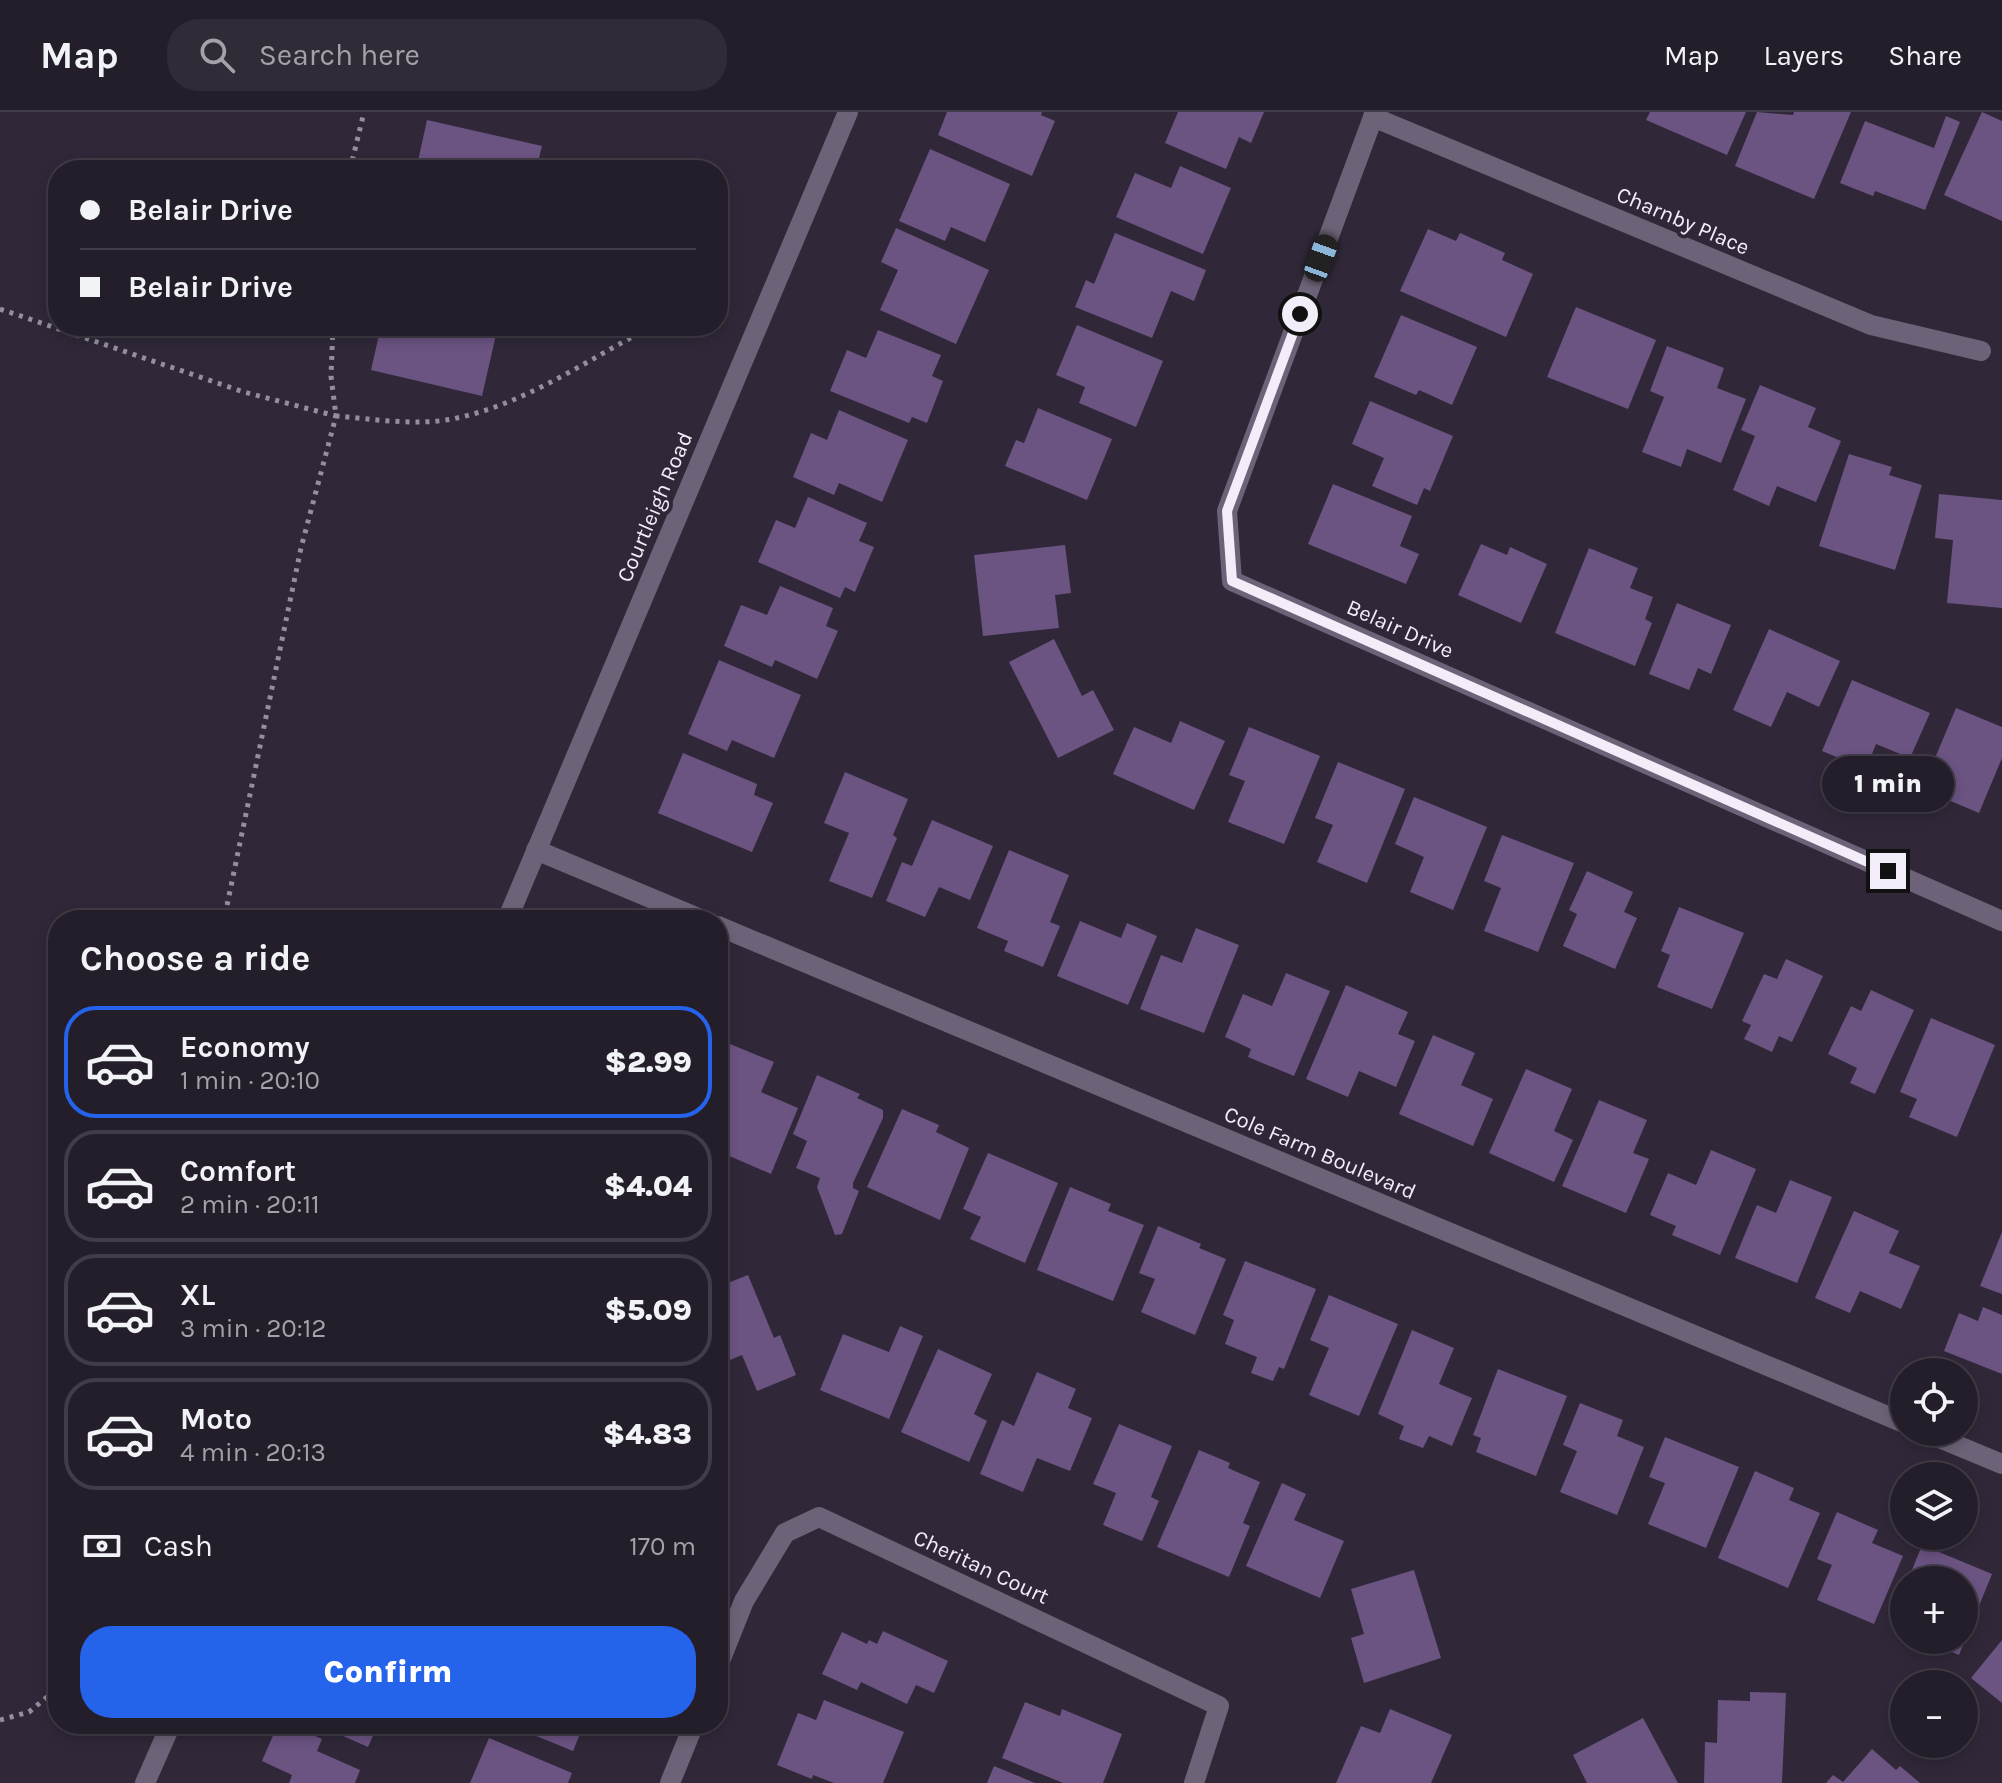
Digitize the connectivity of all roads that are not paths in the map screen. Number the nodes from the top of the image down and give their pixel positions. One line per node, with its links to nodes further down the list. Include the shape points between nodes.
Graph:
1 (848, 112): 4 (street, Courtleigh Road)
2 (1374, 115): 3 (street, Charnby Place, via 1871,325); 7 (street, Belair Drive, via 1227,511 1232,581)
3 (1981, 351)
4 (536, 850): 5 (street, Courtleigh Road); 6 (street)
5 (511, 910)
6 (679, 910)
7 (2002, 921)
8 (728, 930): 9 (street, Cole Farm Boulevard)
9 (1890, 1417)
10 (1959, 1446): 11 (street)
11 (2002, 1464)
12 (728, 1641): 17 (street, Cheritan Court, via 744,1601 785,1533 819,1517 1219,1706)
13 (167, 1734): 15 (street)
14 (690, 1734): 16 (street)
15 (145, 1783)
16 (670, 1783)
17 (1194, 1783)

